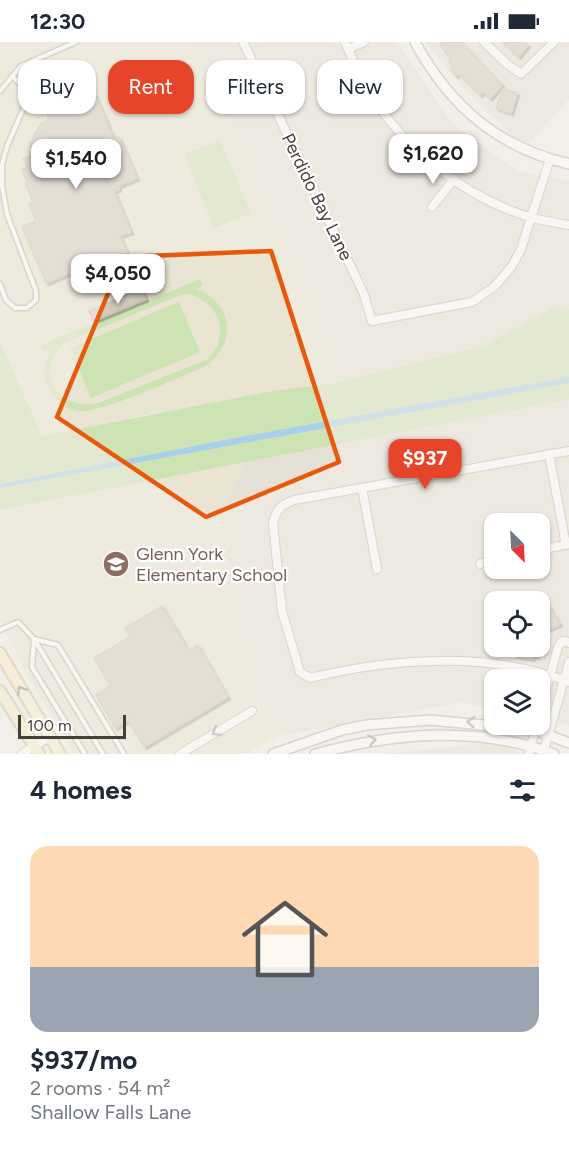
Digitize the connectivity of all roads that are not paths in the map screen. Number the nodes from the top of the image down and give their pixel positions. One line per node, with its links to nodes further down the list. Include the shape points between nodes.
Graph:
1 (76, 42): 8 (lane, via 26,64)
2 (243, 42): 14 (street, Perdido Bay Lane, via 363,292 372,321 472,302 495,286 512,266)
3 (364, 42): 7 (street)
4 (415, 42): 10 (street, via 430,70 461,106 500,136)
5 (484, 42): 6 (street, via 522,74)
6 (554, 42)
7 (347, 46): 12 (street, via 370,93 395,126 435,166)
8 (12, 76): 9 (lane); 16 (lane, via 28,98 4,156 3,195 36,300 27,308 15,308 6,300)
9 (0, 91)
10 (549, 159): 11 (street); 14 (street)
11 (569, 164)
12 (454, 178): 13 (street); 14 (street, via 474,192)
13 (432, 207)
14 (532, 218): 15 (street)
15 (569, 225)
16 (0, 284)
17 (569, 450): 18 (street)
18 (549, 454): 19 (street); 20 (street)
19 (362, 488): 24 (street); 30 (street, via 294,500 276,511 273,523 282,611 300,672 310,678 378,664 411,662 484,663)
20 (568, 544): 21 (street)
21 (550, 548)
22 (484, 562): 23 (street)
23 (480, 564)
24 (377, 568)
25 (0, 630): 26 (lane, via 18,622)
26 (34, 639): 46 (lane, via 32,667); 47 (lane); 48 (lane, via 58,645)
27 (569, 643): 31 (street, via 561,642 558,647)
28 (0, 653): 39 (main road, one-way to 28)
29 (569, 662): 32 (street)
30 (517, 669)
31 (550, 675): 32 (street)
32 (566, 681): 36 (street)
33 (0, 691): 41 (main road)
34 (252, 711): 49 (street, one-way to 49)
35 (484, 723): 50 (street, one-way to 50, via 400,722 342,730)
36 (550, 729)
37 (534, 735): 42 (street)
38 (548, 735): 40 (street); 43 (street)
39 (50, 737): 41 (street); 45 (main road)
40 (569, 743)
41 (37, 750): 44 (street)
42 (530, 750): 43 (street); 51 (street, one-way to 42, via 380,739 414,736 475,737)
43 (544, 752): 52 (street)
44 (22, 754)
45 (60, 754)
46 (85, 754)
47 (103, 754)
48 (124, 754)
49 (180, 754)
50 (273, 754)
51 (315, 754)
52 (555, 754)

